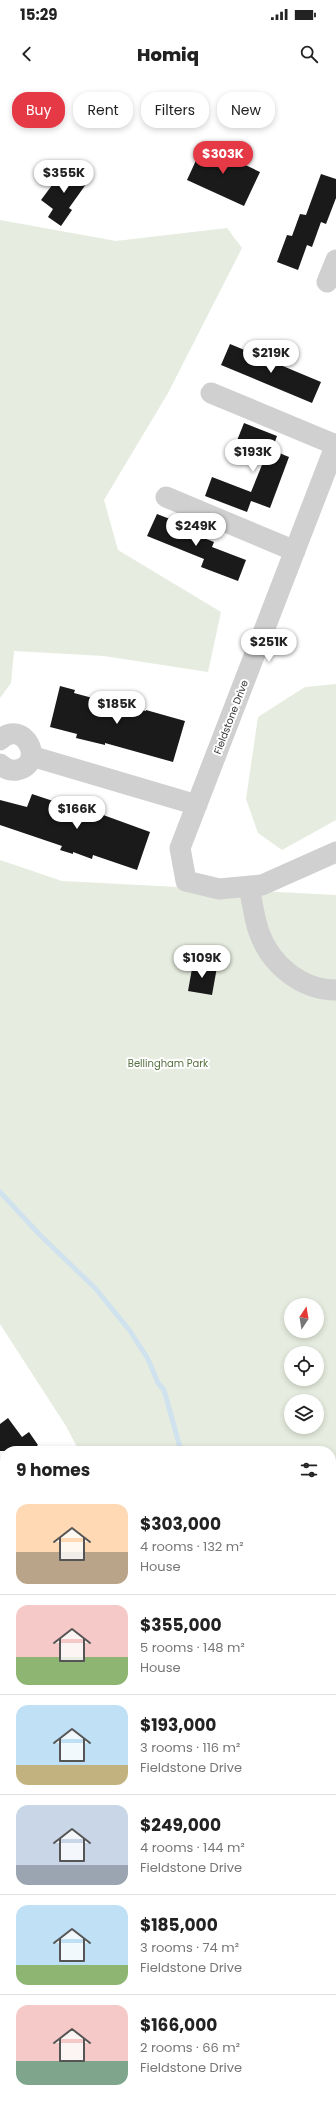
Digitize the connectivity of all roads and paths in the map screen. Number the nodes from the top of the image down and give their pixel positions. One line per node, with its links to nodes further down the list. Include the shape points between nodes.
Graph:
1 (336, 260): 2 (street)
2 (327, 282)
3 (211, 393): 4 (street)
4 (336, 444): 6 (street, Fieldstone Drive)
5 (166, 497): 6 (street)
6 (294, 552): 10 (street, Fieldstone Drive)
7 (0, 740): 8 (street, via 12,734 23,737 30,745)
8 (31, 756): 9 (street, via 19,770 6,769); 10 (street)
9 (0, 764)
10 (197, 805): 12 (street, Fieldstone Drive, via 180,848 186,880 219,889)
11 (336, 852): 12 (street, via 262,885)
12 (249, 886): 13 (street, via 259,932 276,962 298,980 326,990)
13 (336, 990)

